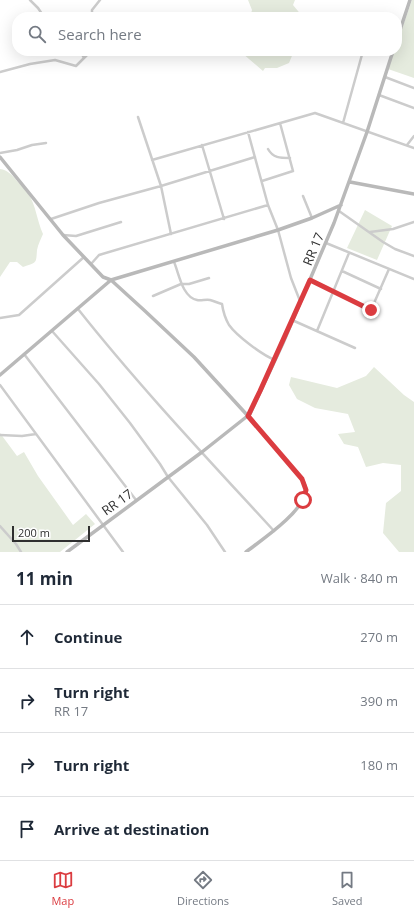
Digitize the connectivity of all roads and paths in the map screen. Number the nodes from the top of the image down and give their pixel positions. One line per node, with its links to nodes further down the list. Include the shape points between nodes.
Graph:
1 (30, 0): 4 (street)
2 (100, 0): 5 (street)
3 (410, 0): 6 (street)
4 (41, 12)
5 (92, 12)
6 (402, 24)
7 (362, 56): 17 (street)
8 (391, 56): 11 (street, RR 17 / RR 17)
9 (84, 58): 10 (street, via 76,66 55,60)
10 (0, 72)
11 (385, 77): 12 (street); 13 (street, RR 17 / RR 17)
12 (414, 88)
13 (379, 95): 14 (street); 19 (street, RR 17 / RR 17)
14 (414, 108)
15 (138, 117): 30 (street)
16 (280, 123): 17 (street, via 315,113); 18 (street); 29 (street)
17 (342, 123): 19 (street)
18 (248, 132): 22 (street); 28 (street)
19 (368, 132): 23 (street); 33 (street, RR 17 / RR 17)
20 (414, 136): 23 (street)
21 (46, 143): 26 (street)
22 (202, 145): 30 (street); 31 (street)
23 (407, 145): 24 (street)
24 (414, 148)
25 (268, 149): 29 (street, via 277,157)
26 (0, 153)
27 (0, 157): 42 (street)
28 (255, 157): 31 (street); 32 (street)
29 (290, 158): 32 (street, via 294,171)
30 (152, 160): 34 (street)
31 (210, 171): 34 (street); 41 (street)
32 (262, 181): 37 (street)
33 (350, 182): 35 (street); 38 (street, RR 17 / RR 17)
34 (161, 186): 42 (street, via 99,203); 47 (street)
35 (414, 194)
36 (303, 196): 40 (street)
37 (268, 205): 41 (street); 45 (street)
38 (341, 205): 39 (street, RR 17 / RR 17); 40 (street)
39 (339, 211): 46 (street); 49 (street, RR 17 / RR 17)
40 (312, 218): 45 (street)
41 (224, 219): 47 (street)
42 (51, 220): 48 (street)
43 (121, 222): 48 (street, via 76,236)
44 (414, 222): 46 (street)
45 (278, 230): 53 (street); 65 (street)
46 (369, 233): 51 (street, via 395,249)
47 (171, 234): 54 (street, via 99,255)
48 (63, 235): 52 (street)
49 (326, 243): 50 (street); 60 (street, RR 17 / RR 17)
50 (349, 253): 55 (street); 56 (street)
51 (414, 256)
52 (84, 257): 54 (street); 67 (street, via 19,315)
53 (174, 262): 59 (street); 61 (street)
54 (91, 264): 59 (street, via 103,277)
55 (389, 269): 58 (street); 62 (street)
56 (342, 271): 62 (street); 63 (street)
57 (209, 278): 61 (street)
58 (414, 279)
59 (111, 280): 66 (street); 76 (street, via 194,357)
60 (310, 280): 63 (street); 65 (street, RR 17 / RR 17)
61 (181, 284): 64 (street); 73 (street, via 196,300 222,304 228,324 268,358)
62 (381, 289): 63 (street, via 371,310)
63 (334, 292): 70 (street)
64 (152, 296)
65 (300, 301): 68 (street, RR 17 / RR 17)
66 (78, 309): 69 (street); 79 (street, via 147,392)
67 (0, 318)
68 (292, 320): 70 (street); 73 (street, RR 17 / RR 17)
69 (52, 330): 72 (street); 80 (street, via 99,384)
70 (317, 332): 71 (street)
71 (355, 348)
72 (24, 354): 74 (street); 81 (street)
73 (274, 360): 76 (street, RR 17 / RR 17)
74 (0, 375)
75 (0, 385): 77 (street)
76 (248, 416): 79 (street, RR 17 / RR 17); 84 (street, via 306,487 303,500)
77 (36, 434): 78 (street); 82 (street)
78 (0, 435)
79 (202, 452): 80 (street, RR 17 / RR 17); 84 (street)
80 (168, 477): 81 (street, RR 17 / RR 17); 88 (street, via 207,525)
81 (136, 501): 82 (street, RR 17 / RR 17)
82 (104, 525): 86 (street, RR 17 / RR 17); 87 (street)
83 (0, 526): 85 (street)
84 (274, 531): 89 (street)
85 (21, 552)
86 (67, 552)
87 (123, 552)
88 (225, 552)
89 (246, 552)

